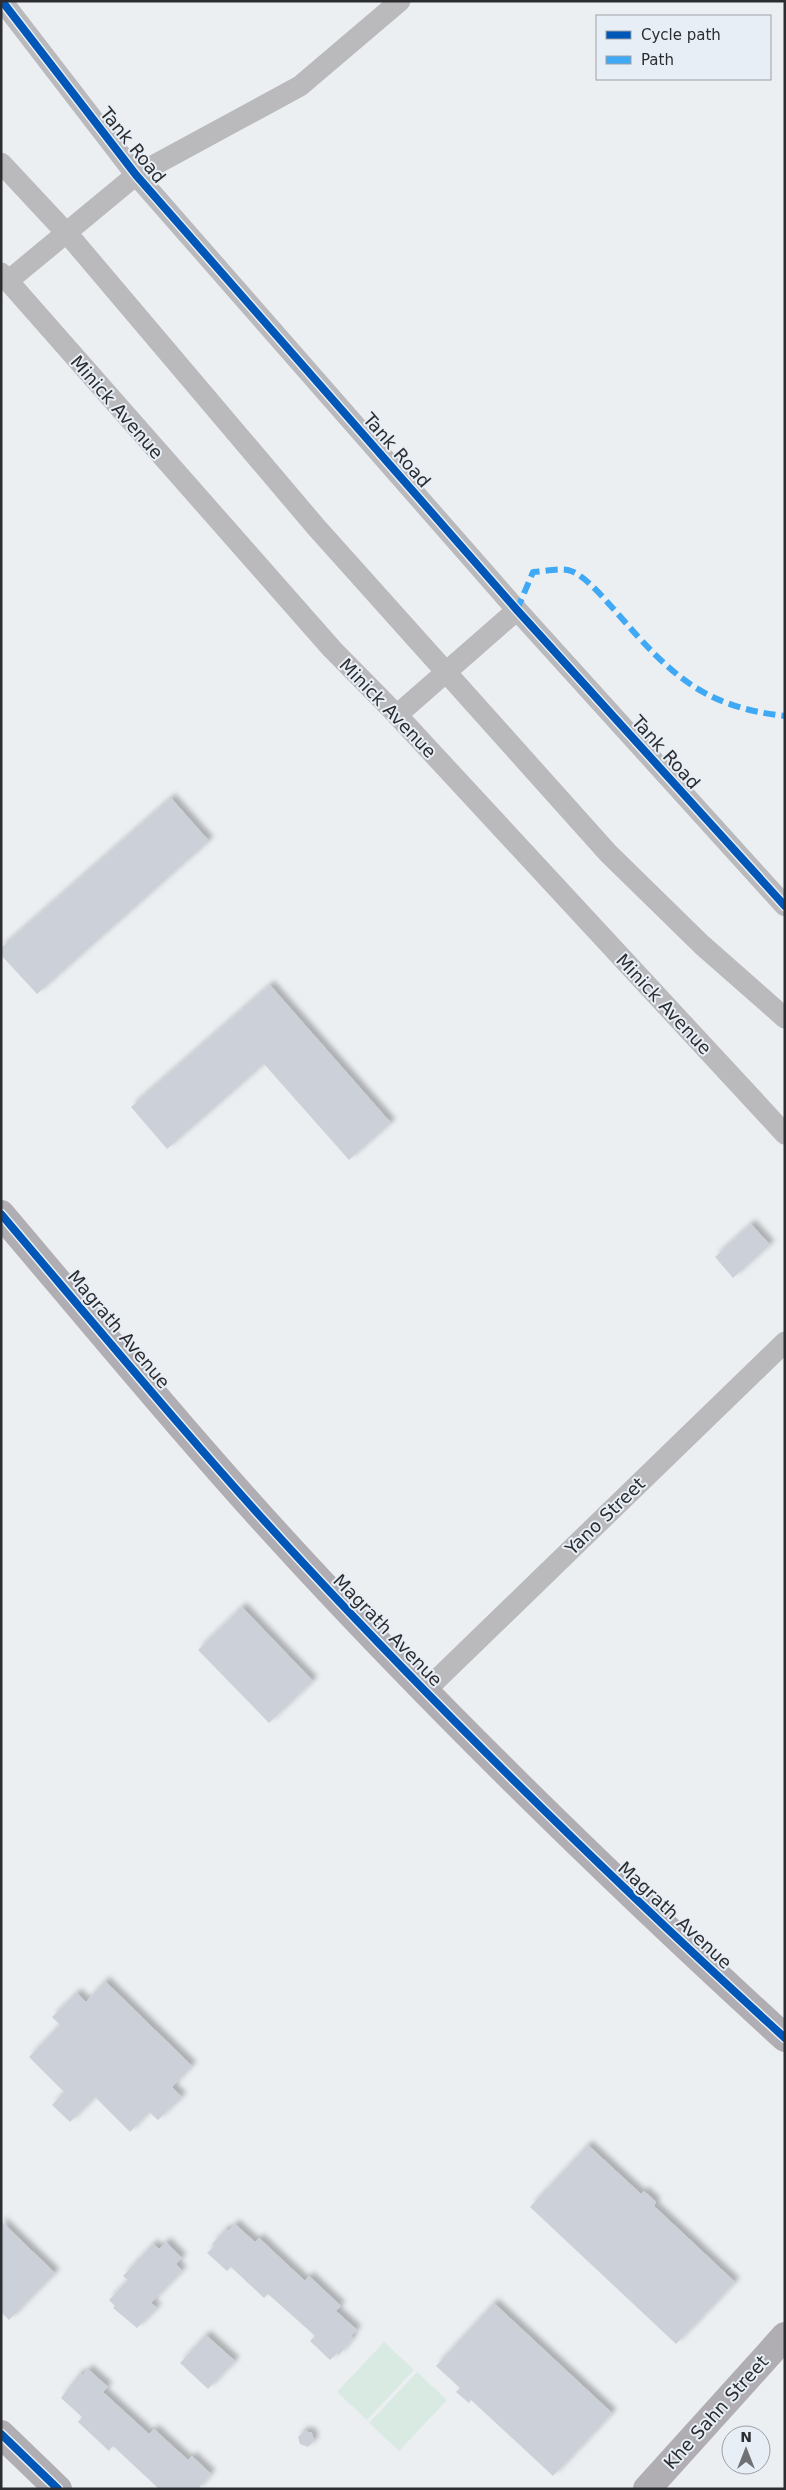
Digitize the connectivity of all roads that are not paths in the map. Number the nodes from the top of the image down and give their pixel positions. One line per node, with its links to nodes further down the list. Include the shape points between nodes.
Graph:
1 (2, 1): 4 (street, Tank Road)
2 (400, 1): 4 (street, via 300,86)
3 (1, 163): 5 (street)
4 (136, 174): 5 (street); 7 (street, Tank Road)
5 (66, 233): 6 (street); 8 (street, via 250,452)
6 (5, 277): 9 (street, Minick Avenue, via 332,649)
7 (517, 610): 8 (street); 10 (street, Tank Road)
8 (447, 673): 9 (street); 11 (street, via 608,853 702,945)
9 (397, 715): 12 (street, Minick Avenue)
10 (785, 906)
11 (785, 1018)
12 (785, 1134)
13 (1, 1214): 15 (main road, Magrath Avenue, via 183,1428 304,1564)
14 (785, 1342): 15 (street, Yano Street)
15 (425, 1691): 16 (main road, Magrath Avenue, via 588,1853)
16 (785, 2038)
17 (785, 2336): 20 (main road, Khe Sahn Street)
18 (1, 2434): 19 (main road)
19 (58, 2489)
20 (647, 2489)

